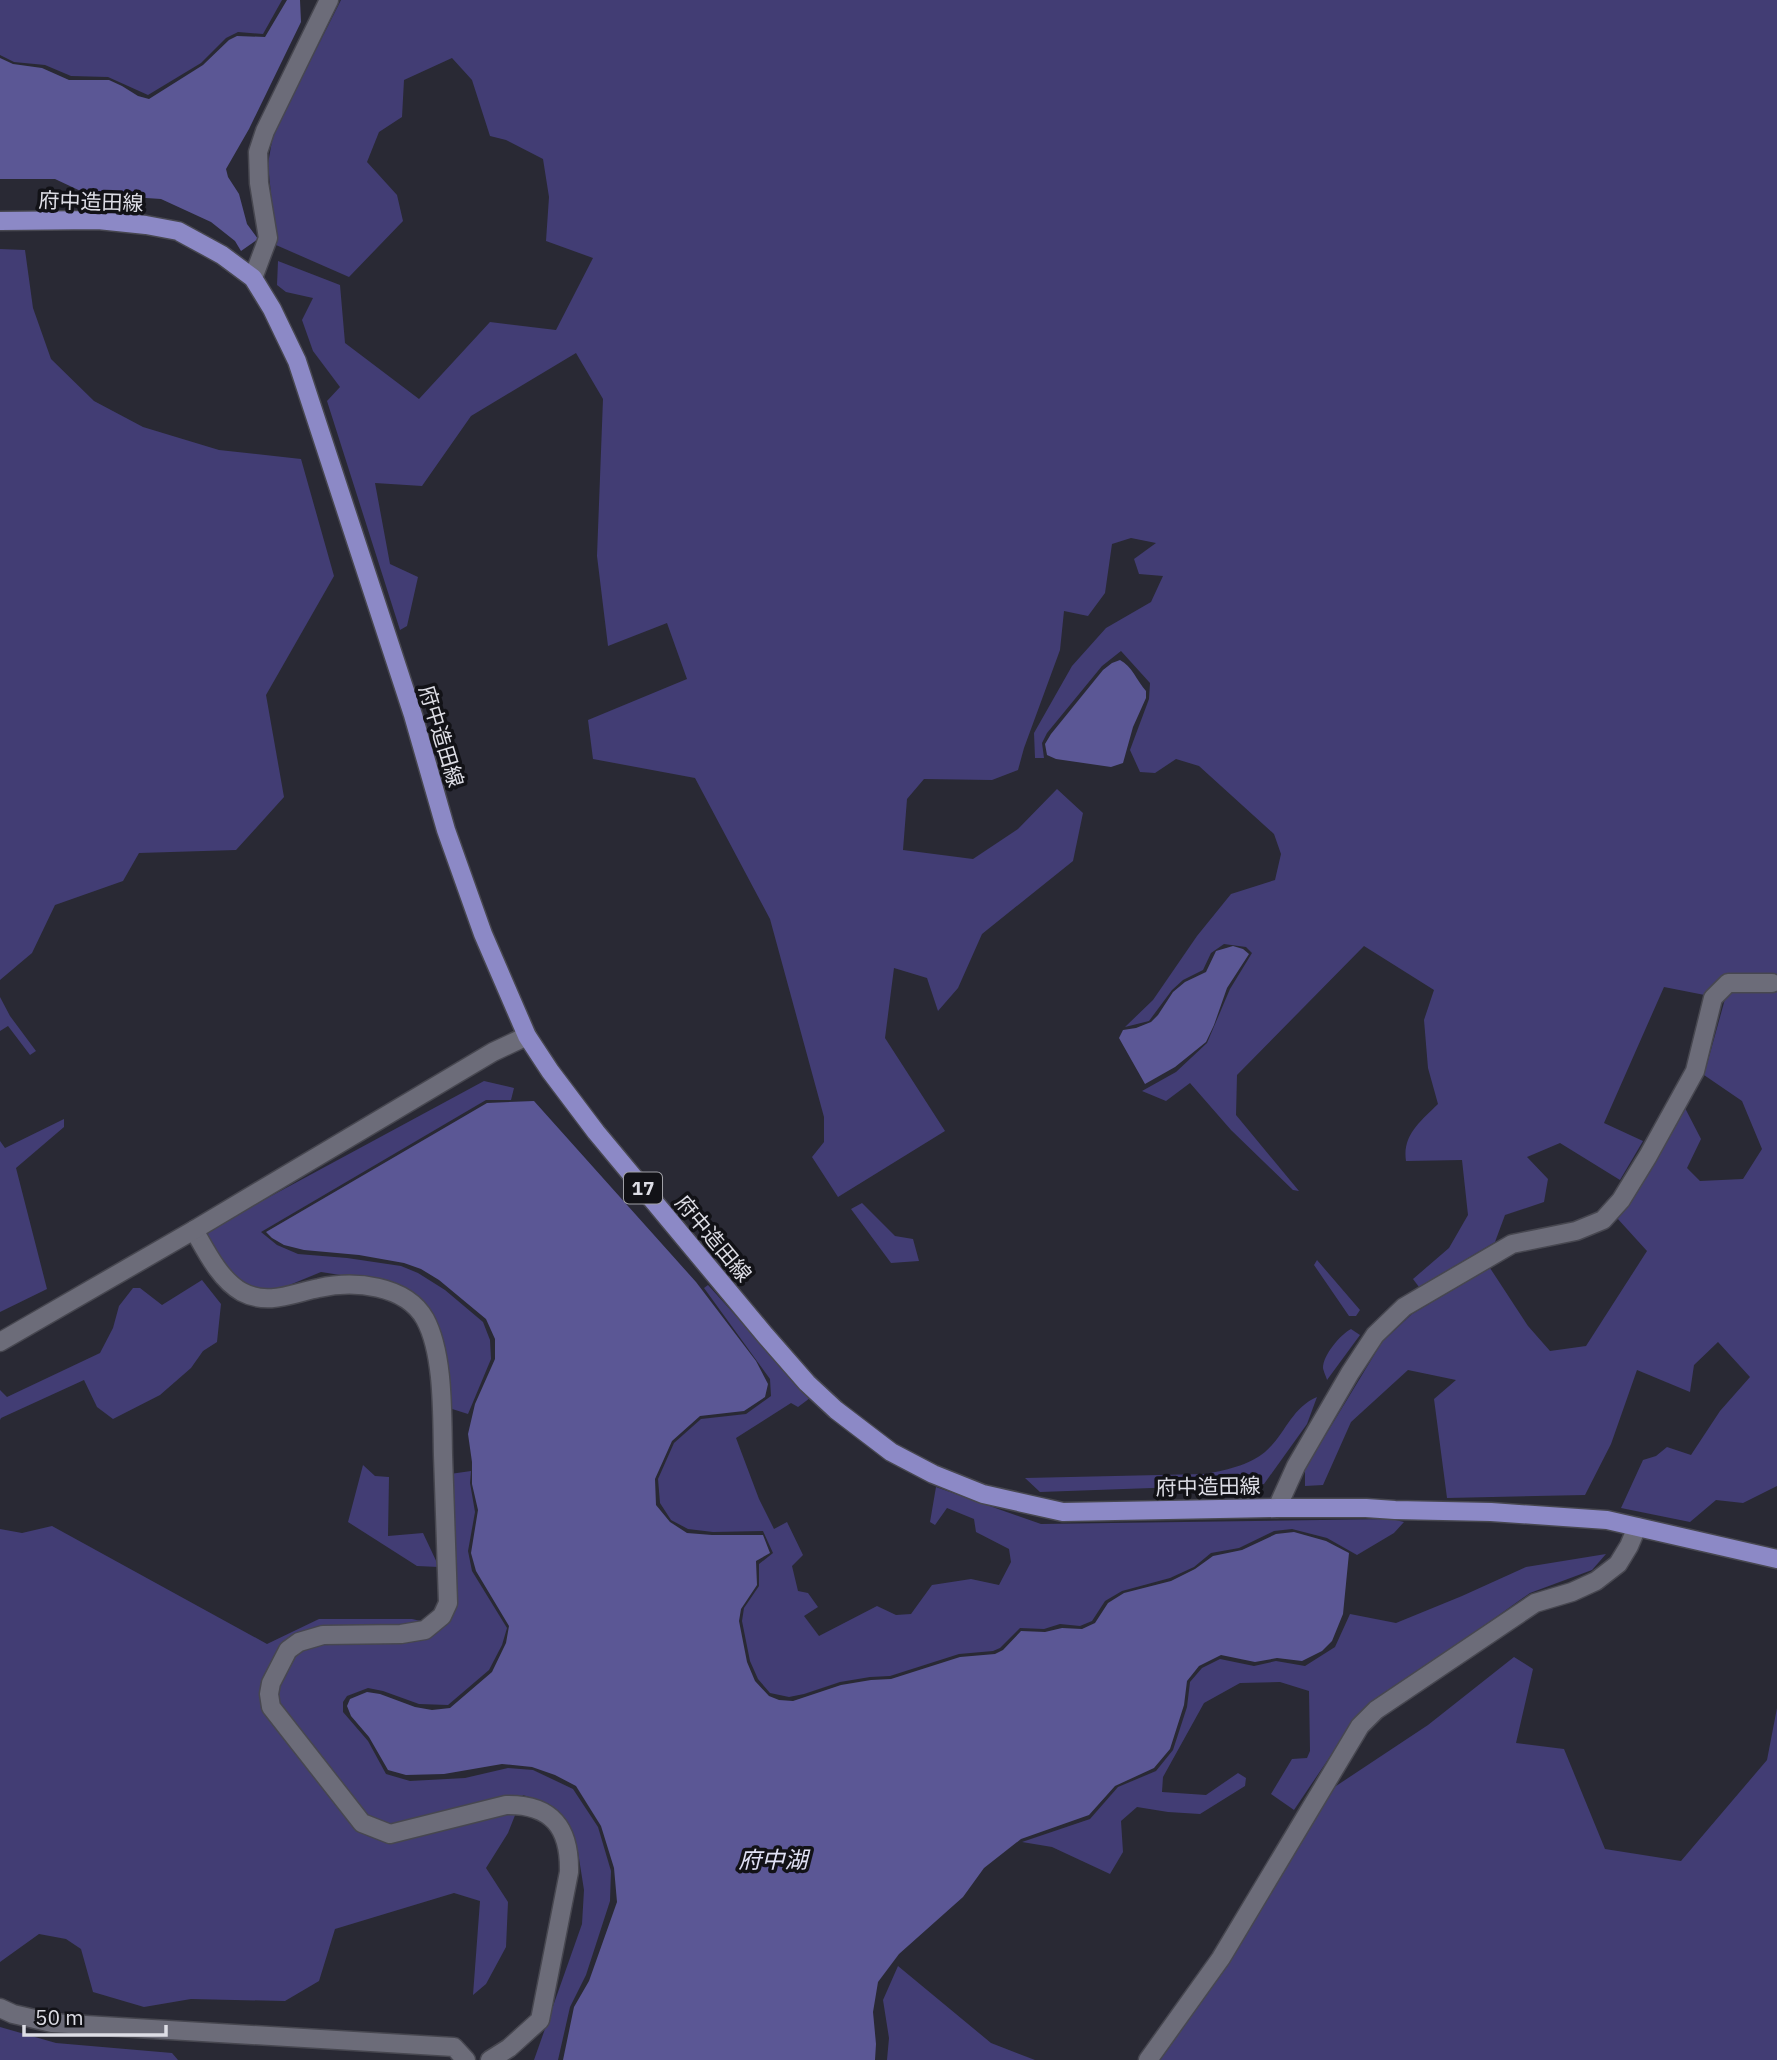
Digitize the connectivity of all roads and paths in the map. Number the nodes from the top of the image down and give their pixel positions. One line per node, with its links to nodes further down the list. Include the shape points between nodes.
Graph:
1 (329, 0): 3 (street, via 258,152 258,183 268,238)
2 (0, 221): 3 (main road, 府中造田線 / 17, via 98,220 178,232)
3 (253, 278): 5 (main road, 府中造田線 / 17, via 297,361 446,830 482,934)
4 (1772, 983): 8 (street, via 1728,983 1713,998 1695,1071 1648,1156 1603,1220 1576,1231 1512,1244 1404,1307 1375,1335 1296,1466)
5 (527, 1036): 6 (street); 8 (main road, 府中造田線 / 17, via 596,1132 774,1345 836,1410 891,1452 983,1494 1063,1512)
6 (194, 1230): 7 (street); 13 (street, via 221,1273 241,1292 260,1299 321,1287 375,1287 413,1303 434,1343 441,1387 448,1604 425,1630 323,1634 299,1643 288,1650 269,1695 271,1707 362,1824 390,1834 506,1805 525,1805 556,1822 566,1840 569,1872 540,2020)
7 (0, 1342)
8 (1277, 1508): 9 (main road, 府中造田線 / 17, via 1491,1512 1607,1520)
9 (1637, 1527): 10 (main road, 府中造田線 / 17); 14 (street, via 1618,1563 1595,1581 1535,1603 1376,1710 1360,1726 1221,1958)
10 (1777, 1559)
11 (0, 2008): 12 (street, via 52,2023 454,2047)
12 (466, 2060)
13 (491, 2060)
14 (1148, 2060)

